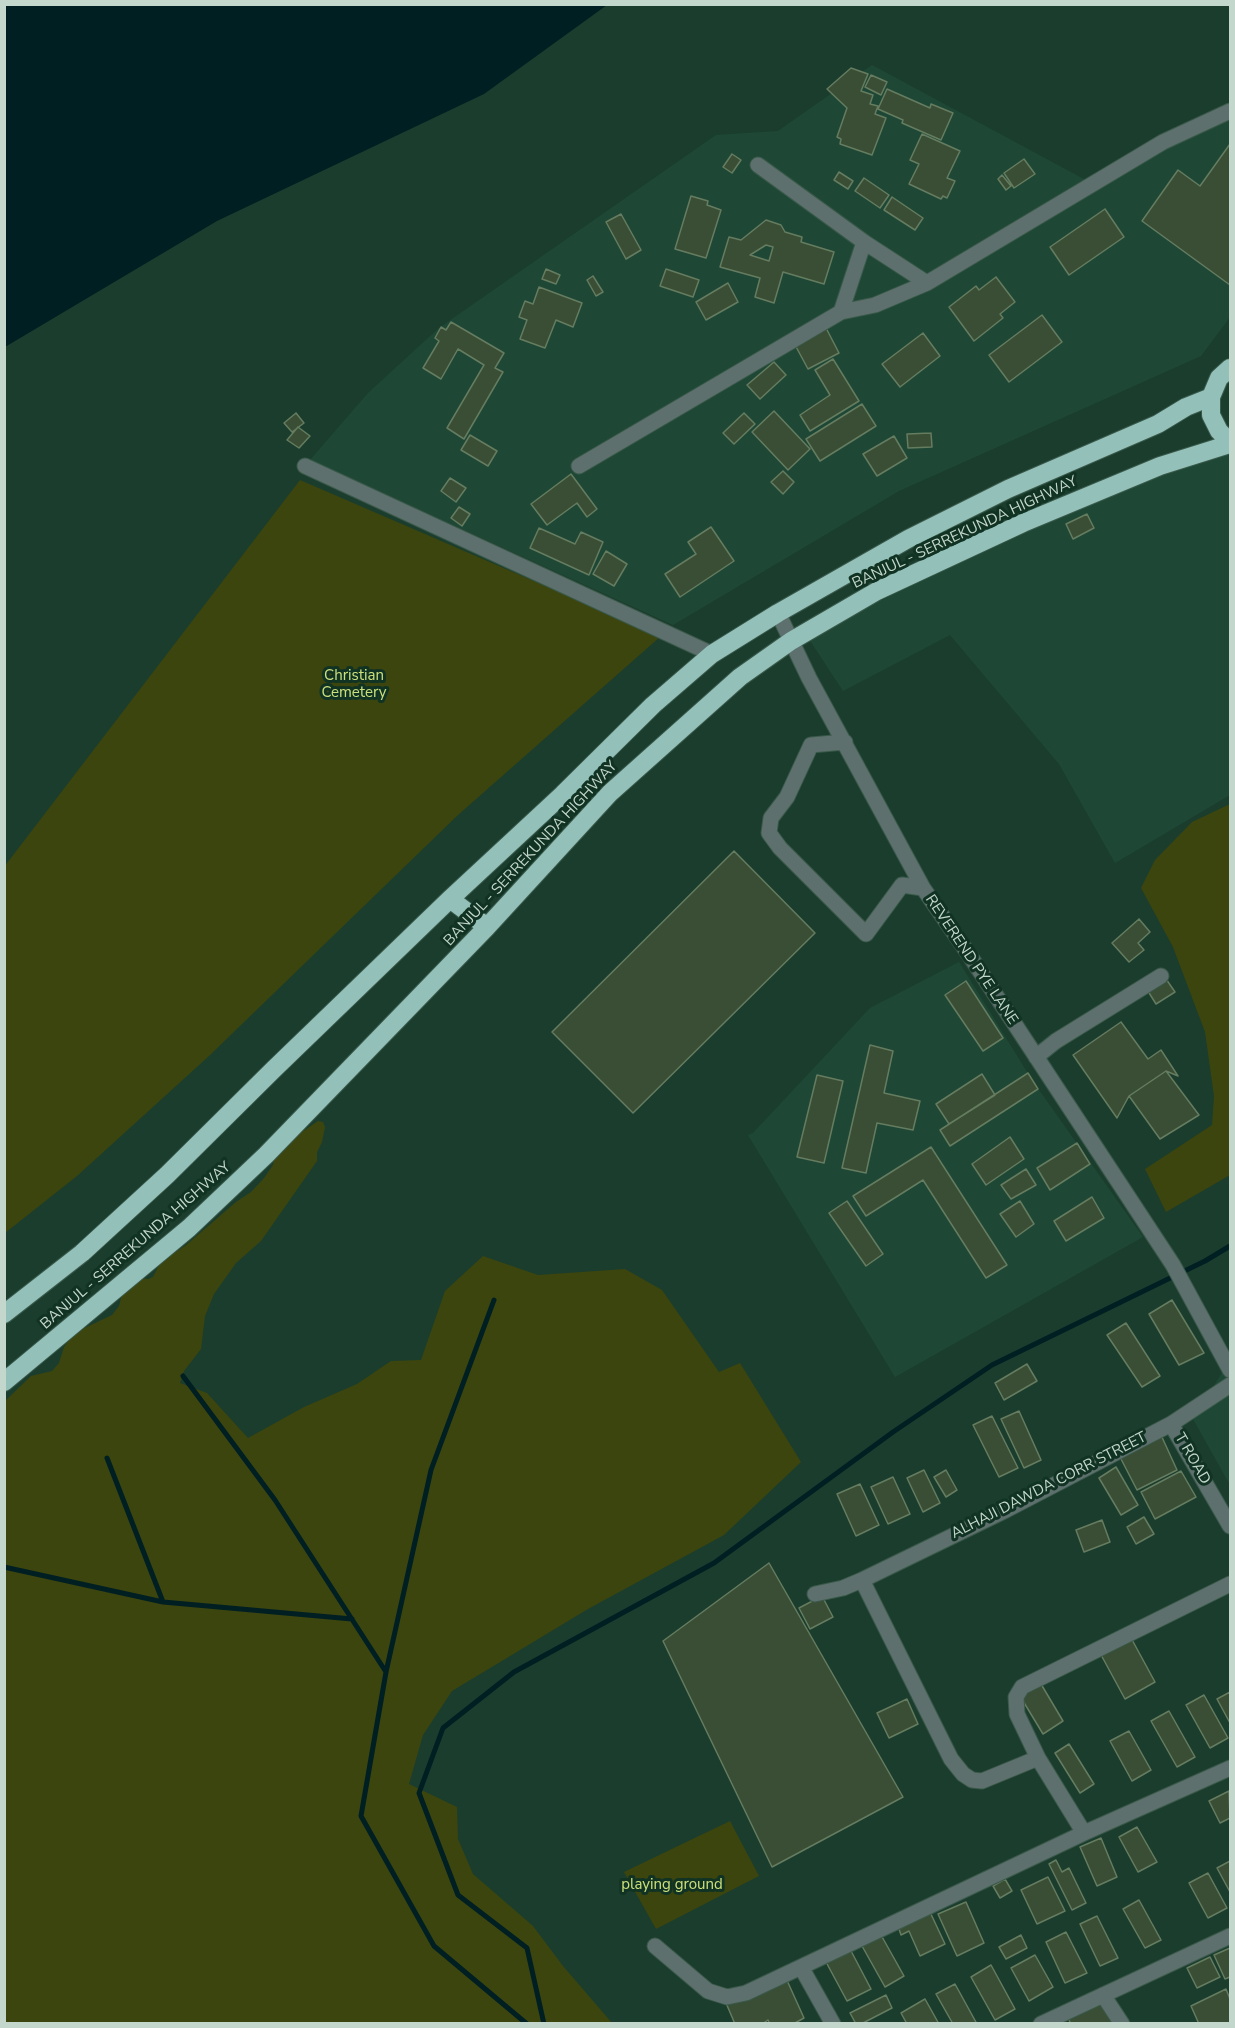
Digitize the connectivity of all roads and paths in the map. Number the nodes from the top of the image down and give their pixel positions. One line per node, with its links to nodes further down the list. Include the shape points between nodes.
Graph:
1 (1230, 111): 4 (street, via 1163,142)
2 (758, 165): 3 (street)
3 (864, 242): 4 (street); 5 (street)
4 (927, 283): 5 (street, via 875,305)
5 (841, 312): 11 (street)
6 (1230, 357): 7 (street)
7 (1225, 373): 8 (highway)
8 (1211, 397): 9 (highway, via 1211,415); 12 (highway, BANJUL - SERREKUNDA HIGHWAY, via 998,494 908,539)
9 (1230, 443): 13 (highway, BANJUL - SERREKUNDA HIGHWAY, via 1160,465 1023,523 877,591)
10 (305, 466): 14 (street)
11 (579, 466)
12 (778, 613): 13 (street, REVEREND PYE LANE); 14 (highway, BANJUL - SERREKUNDA HIGHWAY)
13 (791, 641): 15 (street, REVEREND PYE LANE); 18 (highway, BANJUL - SERREKUNDA HIGHWAY, via 740,677 610,793)
14 (712, 654): 17 (highway, BANJUL - SERREKUNDA HIGHWAY, via 653,705)
15 (845, 742): 16 (street, REVEREND PYE LANE); 16 (street, via 811,746 787,797 771,818 769,832 780,848 866,934 902,885)
16 (923, 888): 20 (street, REVEREND PYE LANE)
17 (450, 899): 18 (highway); 21 (highway, BANJUL - SERREKUNDA HIGHWAY, via 166,1175 82,1253)
18 (487, 927): 23 (highway, BANJUL - SERREKUNDA HIGHWAY, via 198,1220)
19 (1161, 976): 20 (street)
20 (1036, 1057): 22 (street, REVEREND PYE LANE, via 1173,1265)
21 (4, 1314)
22 (1230, 1370)
23 (4, 1382)
24 (1230, 1385): 25 (street, ALHAJI DAWDA CORR STREET)
25 (1171, 1424): 26 (street, T ROAD); 27 (street, ALHAJI DAWDA CORR STREET)
26 (1230, 1526)
27 (862, 1580): 29 (street, ALHAJI DAWDA CORR STREET); 30 (street, via 951,1759 963,1774 982,1781)
28 (1230, 1584): 30 (street, via 1022,1687 1016,1697 1017,1714)
29 (815, 1594)
30 (1038, 1758): 32 (street)
31 (1230, 1768): 32 (street)
32 (1084, 1833): 35 (street)
33 (1230, 1936): 36 (street)
34 (655, 1946): 35 (street, via 708,1991 727,1996 747,1993)
35 (801, 1967): 37 (street)
36 (1103, 1995): 38 (street); 39 (street)
37 (833, 2024)
38 (1041, 2024)
39 (1122, 2024)

